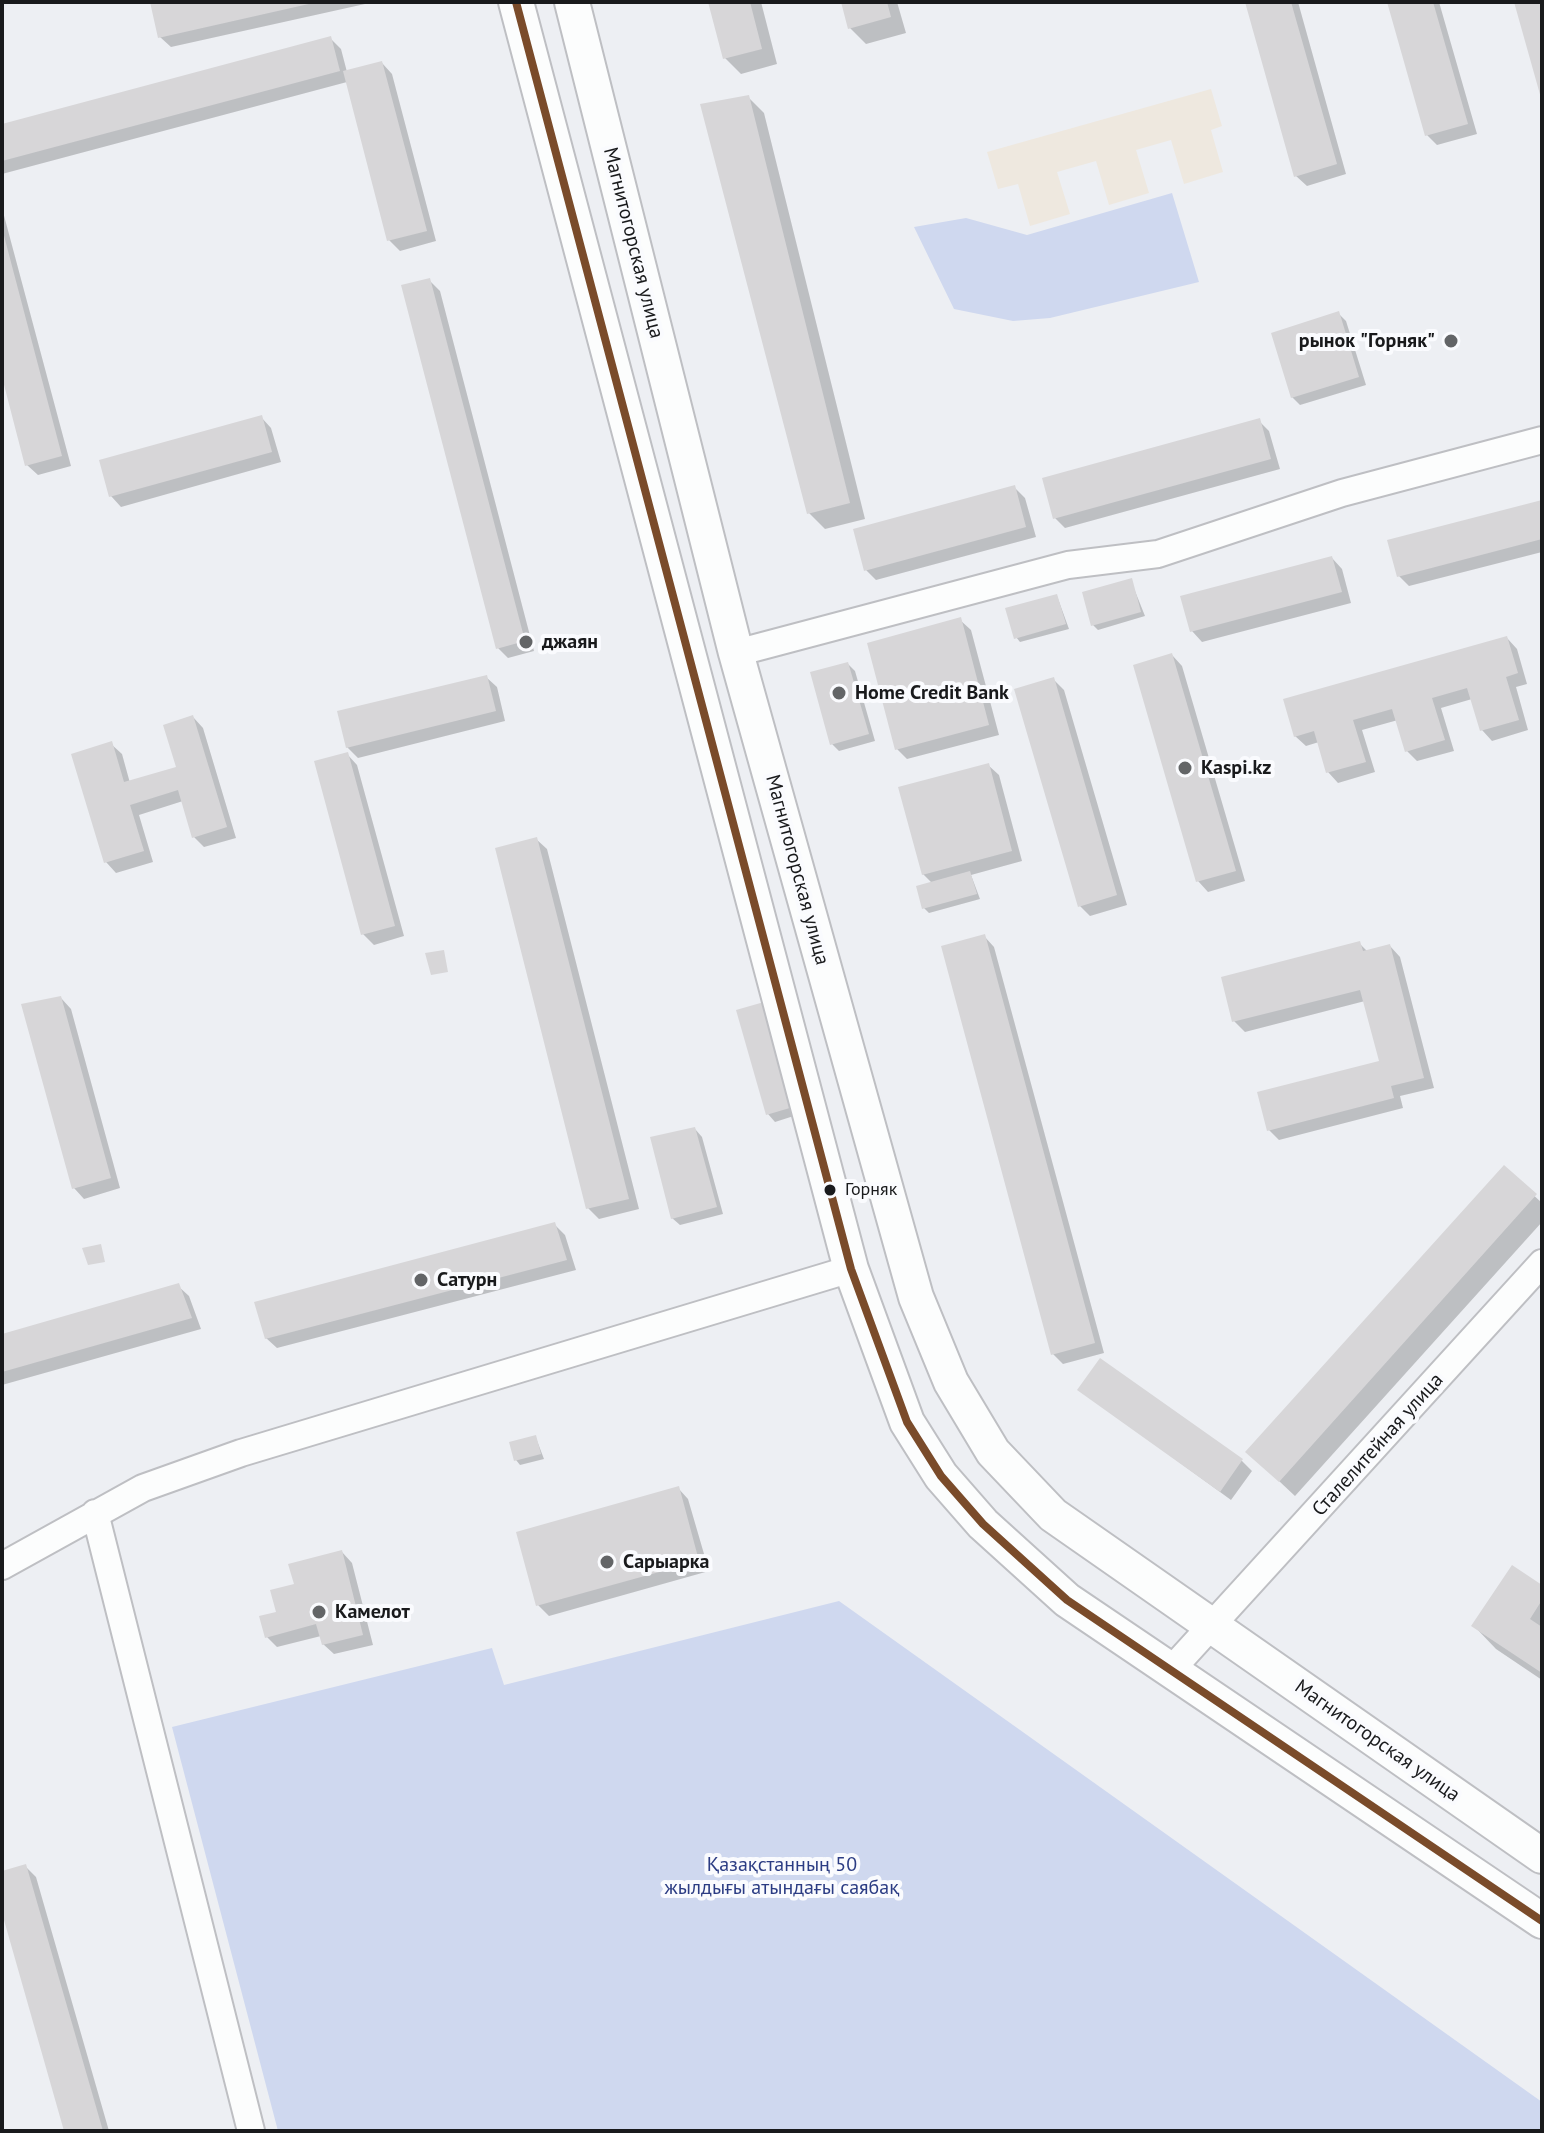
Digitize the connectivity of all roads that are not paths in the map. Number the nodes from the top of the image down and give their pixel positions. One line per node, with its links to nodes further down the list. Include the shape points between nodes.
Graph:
1 (516, 2): 6 (main road)
2 (572, 2): 4 (main road, Магнитогорская улица)
3 (1542, 440): 4 (street, via 1342,493 1158,554 1068,565)
4 (736, 653): 9 (main road, Магнитогорская улица, via 907,1268 951,1382 993,1452 1053,1515)
5 (1542, 1263): 9 (street, Сталелитейная улица)
6 (851, 1269): 7 (street, via 241,1453 143,1488); 10 (main road, via 907,1422 941,1476 983,1524 1067,1600)
7 (95, 1513): 8 (street); 13 (street)
8 (2, 1566)
9 (1211, 1626): 10 (street); 11 (main road, Магнитогорская улица)
10 (1171, 1670): 12 (main road)
11 (1542, 1856)
12 (1542, 1921)
13 (251, 2131)

